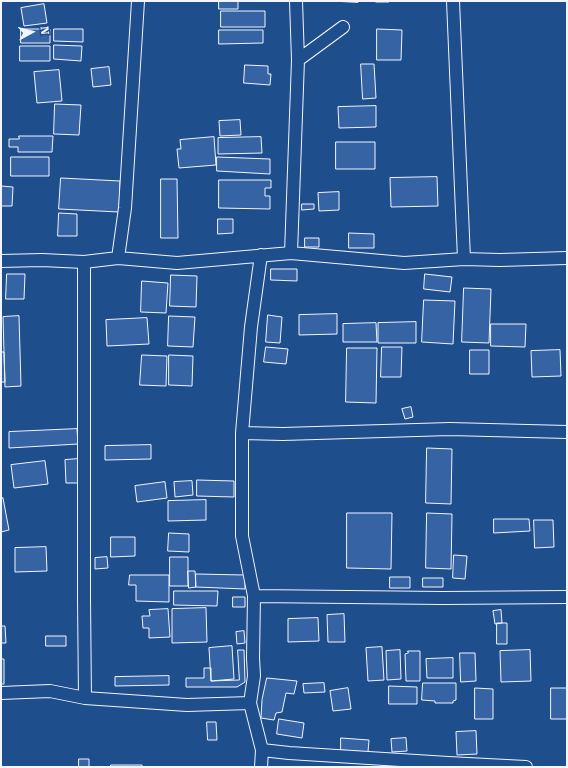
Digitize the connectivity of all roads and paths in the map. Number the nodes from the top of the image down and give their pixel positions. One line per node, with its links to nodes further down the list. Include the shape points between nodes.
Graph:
1 (138, 1): 8 (street, via 125,208)
2 (296, 1): 5 (street)
3 (453, 1): 10 (street)
4 (343, 27): 5 (street)
5 (298, 60): 6 (street)
6 (291, 253): 7 (street); 10 (street, via 404,263)
7 (261, 255): 8 (street, via 177,263); 14 (street, via 251,327)
8 (118, 258): 12 (street)
9 (567, 258): 10 (street)
10 (464, 259)
11 (1, 261): 12 (street)
12 (84, 262): 18 (street)
13 (567, 432): 14 (street, via 450,429)
14 (242, 433): 15 (street, via 242,536)
15 (254, 596): 16 (street); 19 (street, via 254,676)
16 (567, 597)
17 (1, 693): 18 (street, via 50,690)
18 (85, 698): 19 (street, via 186,705)
19 (250, 703): 20 (street)
20 (262, 750): 21 (street); 22 (street)
21 (260, 767)
22 (526, 767)

